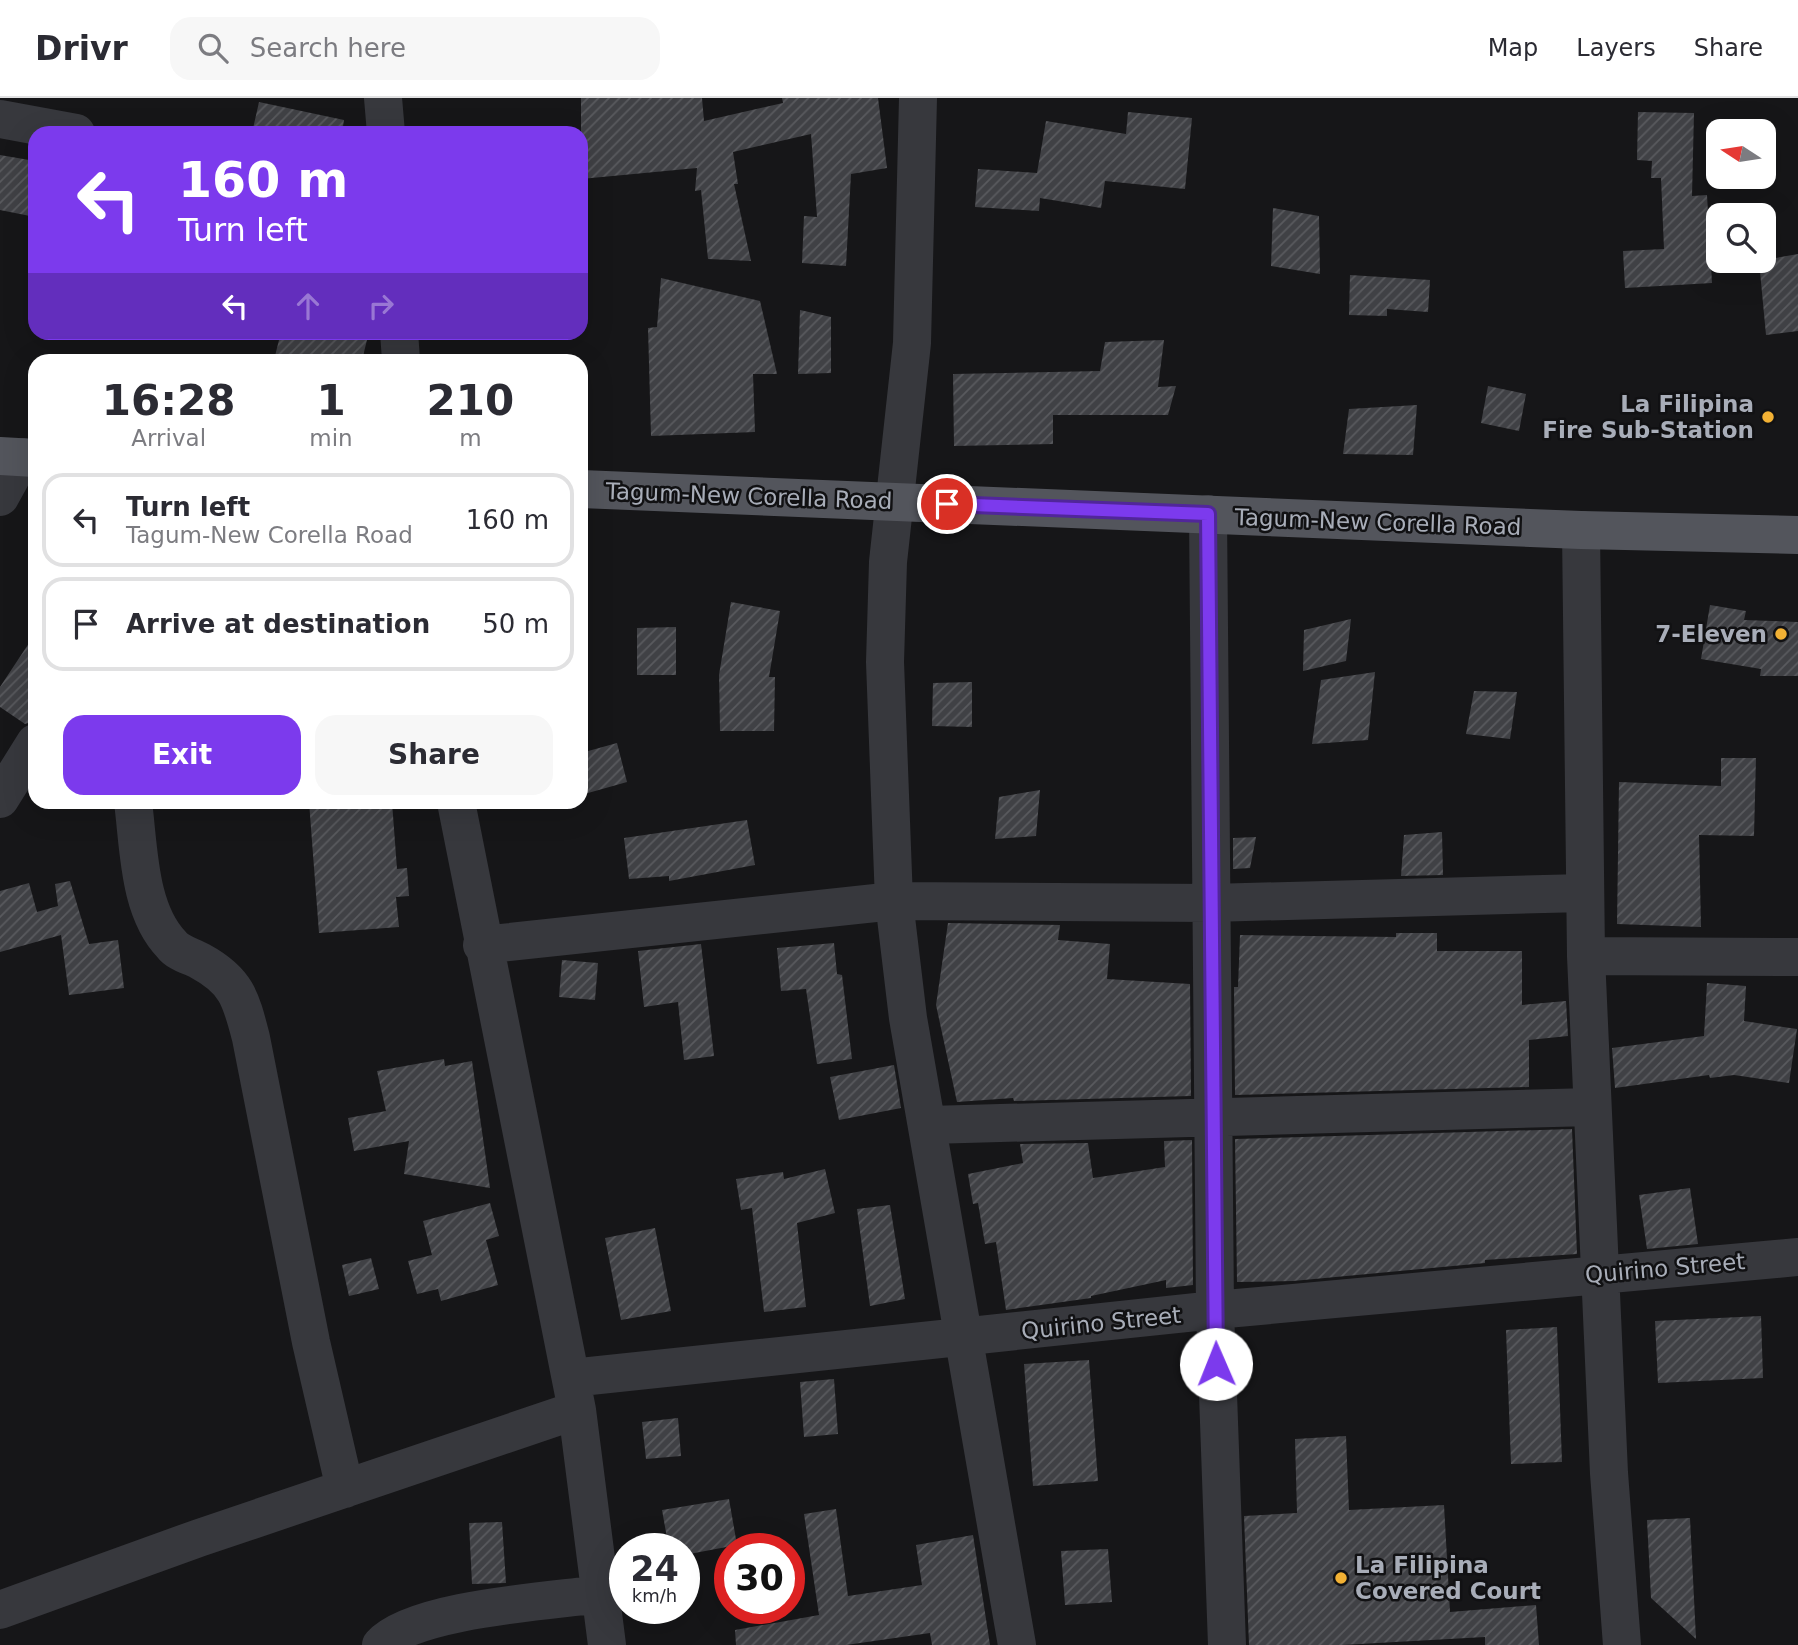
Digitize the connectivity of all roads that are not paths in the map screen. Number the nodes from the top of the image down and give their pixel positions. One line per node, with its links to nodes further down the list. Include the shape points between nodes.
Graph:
1 (383, 98): 5 (street)
2 (918, 98): 9 (street, via 912,343)
3 (0, 118): 4 (street)
4 (41, 126)
5 (385, 126)
6 (19, 457): 8 (street)
7 (588, 489): 9 (main road, Tagum-New Corella Road)
8 (0, 497)
9 (894, 502): 10 (main road, Tagum-New Corella Road); 18 (street, via 885,662)
10 (1208, 514): 11 (main road, Tagum-New Corella Road); 19 (street)
11 (1581, 530): 12 (main road, Tagum-New Corella Road); 17 (street)
12 (1798, 535)
13 (28, 754): 14 (street)
14 (0, 799)
15 (134, 809): 31 (street, via 144,887 158,926 173,947 222,974 240,996)
16 (457, 809): 20 (street)
17 (1584, 893): 19 (street); 21 (street)
18 (894, 901): 19 (street); 20 (street); 25 (street, via 908,1018)
19 (1211, 903): 24 (street)
20 (482, 944): 30 (street)
21 (1586, 956): 22 (street); 23 (street)
22 (1798, 957)
23 (1592, 1107): 24 (street); 27 (street)
24 (1215, 1118): 25 (street); 28 (street)
25 (929, 1125): 29 (street)
26 (1798, 1257): 27 (street, Quirino Street)
27 (1602, 1272): 28 (street, Quirino Street); 38 (street, via 1609,1473)
28 (1215, 1310): 29 (street, Quirino Street); 37 (street)
29 (965, 1338): 30 (street, Quirino Street); 36 (street)
30 (574, 1394): 31 (street, Quirino Street); 32 (street)
31 (345, 1489): 33 (street, Quirino Street)
32 (601, 1594): 34 (street, via 451,1615 399,1630); 35 (street)
33 (0, 1610)
34 (381, 1645)
35 (607, 1645)
36 (1017, 1645)
37 (1227, 1645)
38 (1622, 1645)

